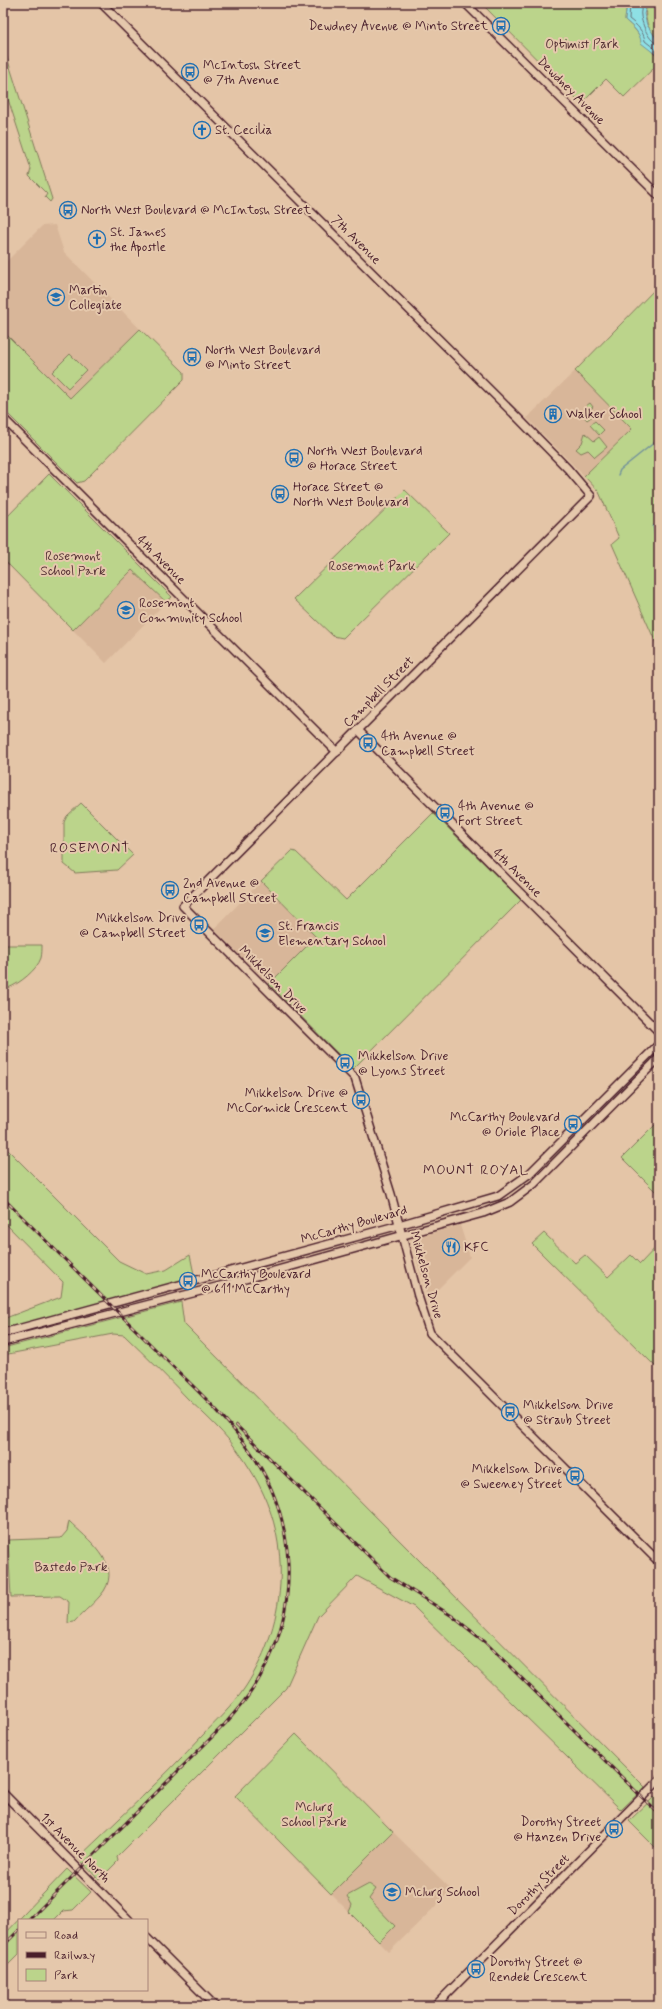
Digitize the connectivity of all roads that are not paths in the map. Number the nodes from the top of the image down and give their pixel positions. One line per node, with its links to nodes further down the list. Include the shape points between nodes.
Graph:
1 (101, 3): 5 (street, 7th Avenue, via 568,469)
2 (465, 3): 3 (street, Dewdney Avenue)
3 (659, 196)
4 (3, 418): 7 (street, 4th Avenue)
5 (591, 496): 6 (street, Campbell Street)
6 (358, 730): 7 (street, Campbell Street); 9 (street, 4th Avenue)
7 (336, 752): 8 (street, Campbell Street)
8 (183, 906): 12 (street, Mikkelson Drive, via 355,1078)
9 (659, 1032)
10 (659, 1044): 12 (street, McCarthy Boulevard, via 529,1174 498,1196)
11 (659, 1058): 13 (street, McCarthy Boulevard, via 534,1184 510,1202 483,1213)
12 (400, 1225): 13 (street, Mikkelson Drive); 14 (street, McCarthy Boulevard)
13 (402, 1235): 15 (street, McCarthy Boulevard, via 220,1286); 16 (street, Mikkelson Drive, via 430,1333)
14 (3, 1333)
15 (3, 1342)
16 (659, 1562)
17 (659, 1780): 22 (street, Dorothy Street)
18 (3, 1794): 19 (street, 1st Avenue North)
19 (128, 1919)
20 (148, 1939): 21 (street)
21 (215, 2006)
22 (435, 2006)

